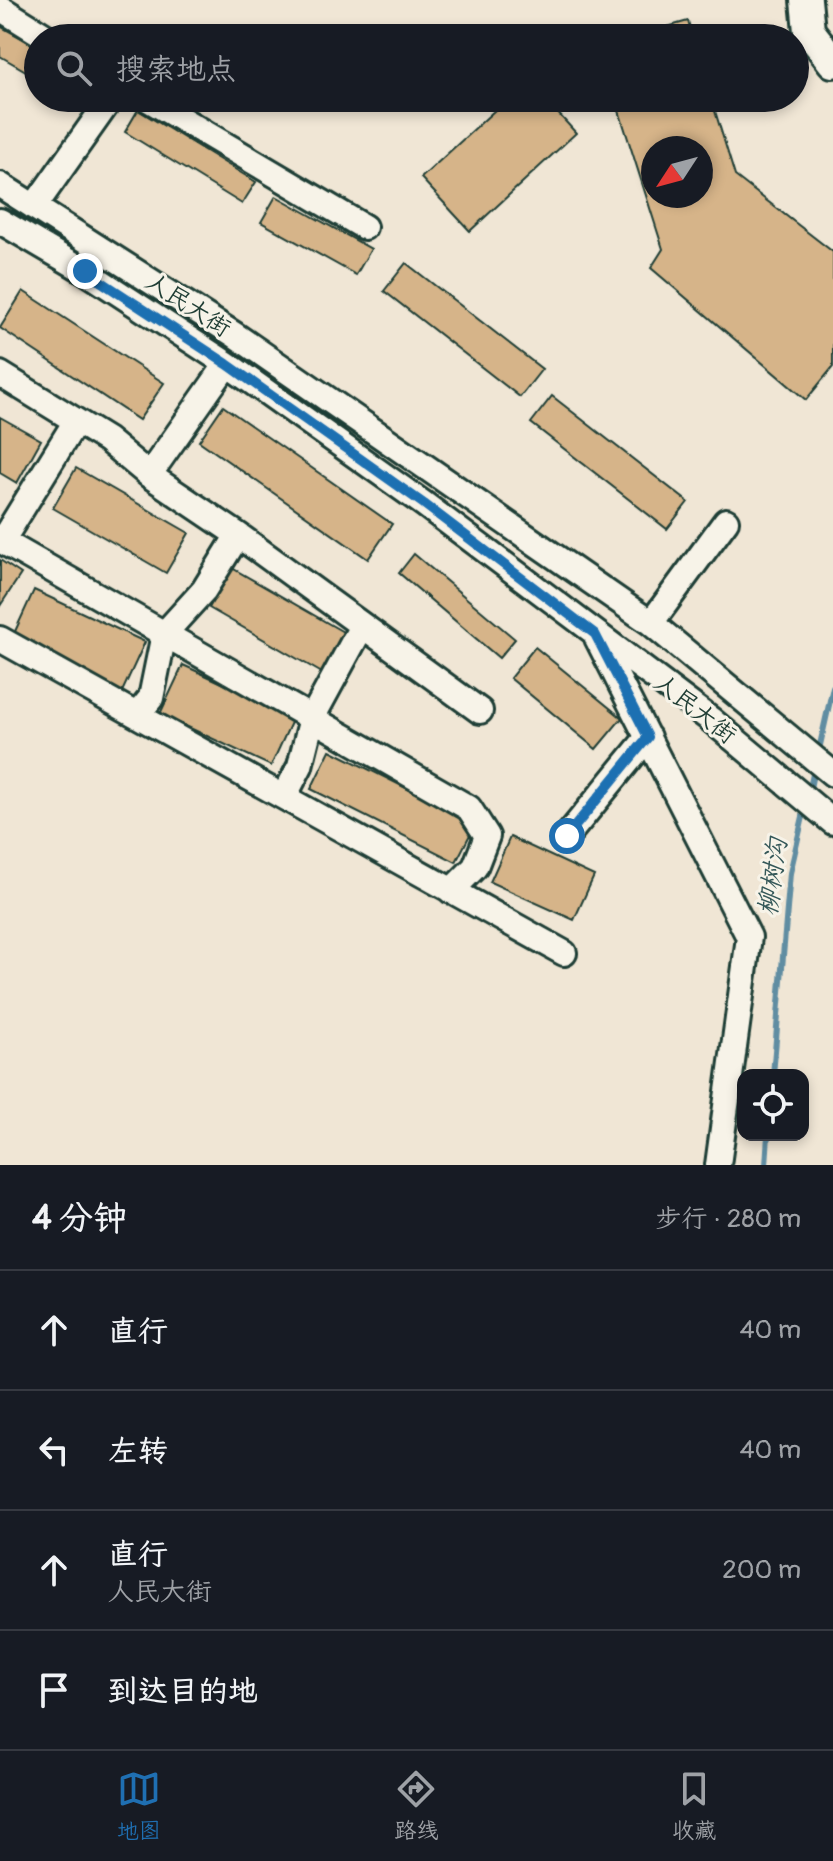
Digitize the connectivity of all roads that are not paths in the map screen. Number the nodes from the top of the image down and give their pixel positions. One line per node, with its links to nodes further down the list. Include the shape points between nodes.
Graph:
1 (5, 0): 3 (street)
2 (806, 0): 5 (main road)
3 (0, 8): 4 (street)
4 (26, 24)
5 (808, 24)
6 (809, 31): 7 (main road)
7 (833, 62)
8 (101, 112): 11 (street)
9 (170, 112): 13 (street)
10 (0, 185): 11 (street, 人民大街)
11 (34, 207): 21 (street, 人民大街, via 235,335)
12 (0, 221): 14 (street, 人民大街)
13 (364, 227)
14 (227, 364): 17 (street); 24 (street, 人民大街)
15 (0, 374): 16 (street)
16 (76, 421): 17 (street); 20 (street)
17 (149, 475): 19 (street)
18 (726, 521): 21 (street)
19 (238, 535): 22 (street); 23 (street, via 204,590)
20 (1, 541): 23 (street)
21 (651, 623): 30 (street, 人民大街)
22 (362, 626): 26 (street); 28 (street)
23 (164, 634): 27 (street, via 151,698); 28 (street)
24 (595, 634): 29 (street); 32 (street, 人民大街, via 710,719)
25 (0, 639): 27 (street)
26 (480, 711)
27 (137, 715): 31 (street)
28 (312, 718): 31 (street, via 300,766); 34 (street, via 469,808 487,836 475,867)
29 (648, 737): 33 (street); 36 (street, via 749,937)
30 (833, 774)
31 (284, 797): 34 (street)
32 (833, 822)
33 (567, 836)
34 (451, 891): 35 (street)
35 (564, 953)
36 (718, 1165)

